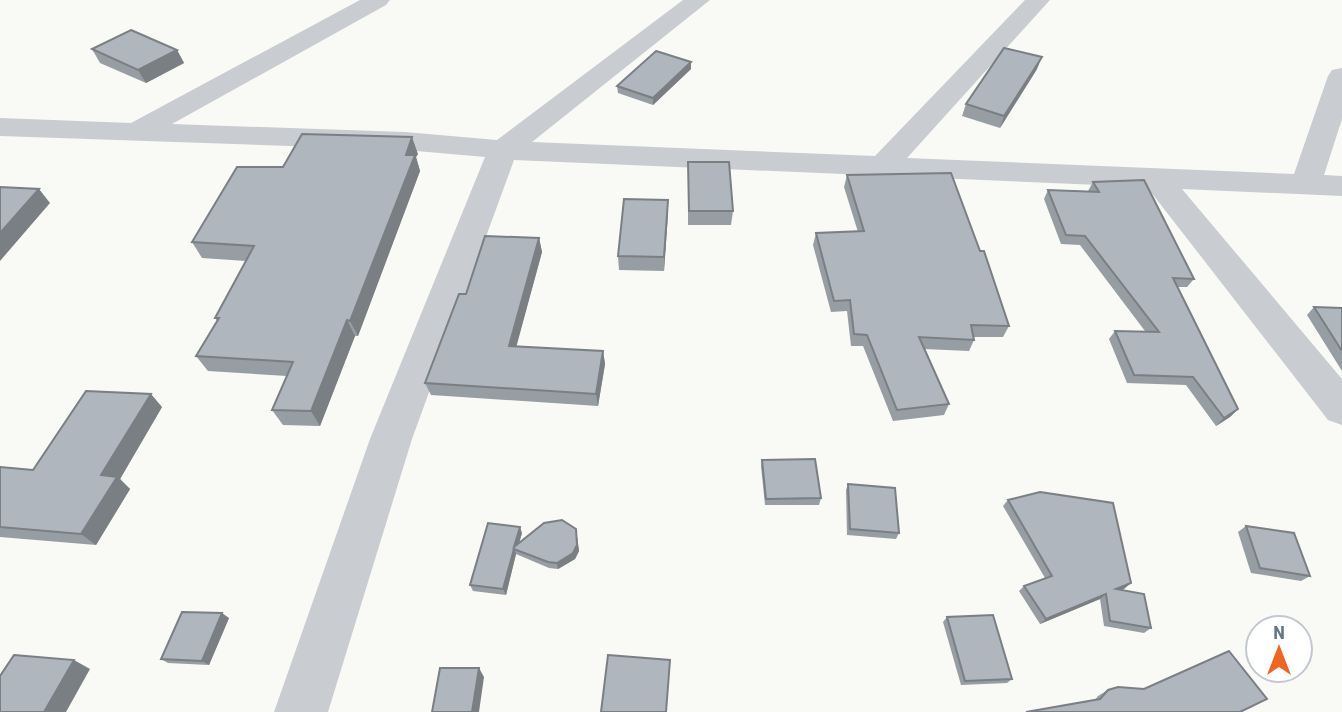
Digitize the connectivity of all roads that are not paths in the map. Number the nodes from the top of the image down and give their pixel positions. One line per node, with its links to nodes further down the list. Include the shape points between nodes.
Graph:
1 (378, 0): 6 (street)
2 (698, 0): 7 (street)
3 (1038, 0): 8 (street)
4 (1342, 76): 10 (street)
5 (0, 127): 6 (street)
6 (138, 131): 7 (street, via 405,141)
7 (503, 150): 8 (street); 13 (street, via 391,439)
8 (882, 167): 9 (street)
9 (1158, 180): 10 (street); 12 (street)
10 (1305, 186): 11 (street)
11 (1342, 186)
12 (1342, 408)
13 (301, 712)

